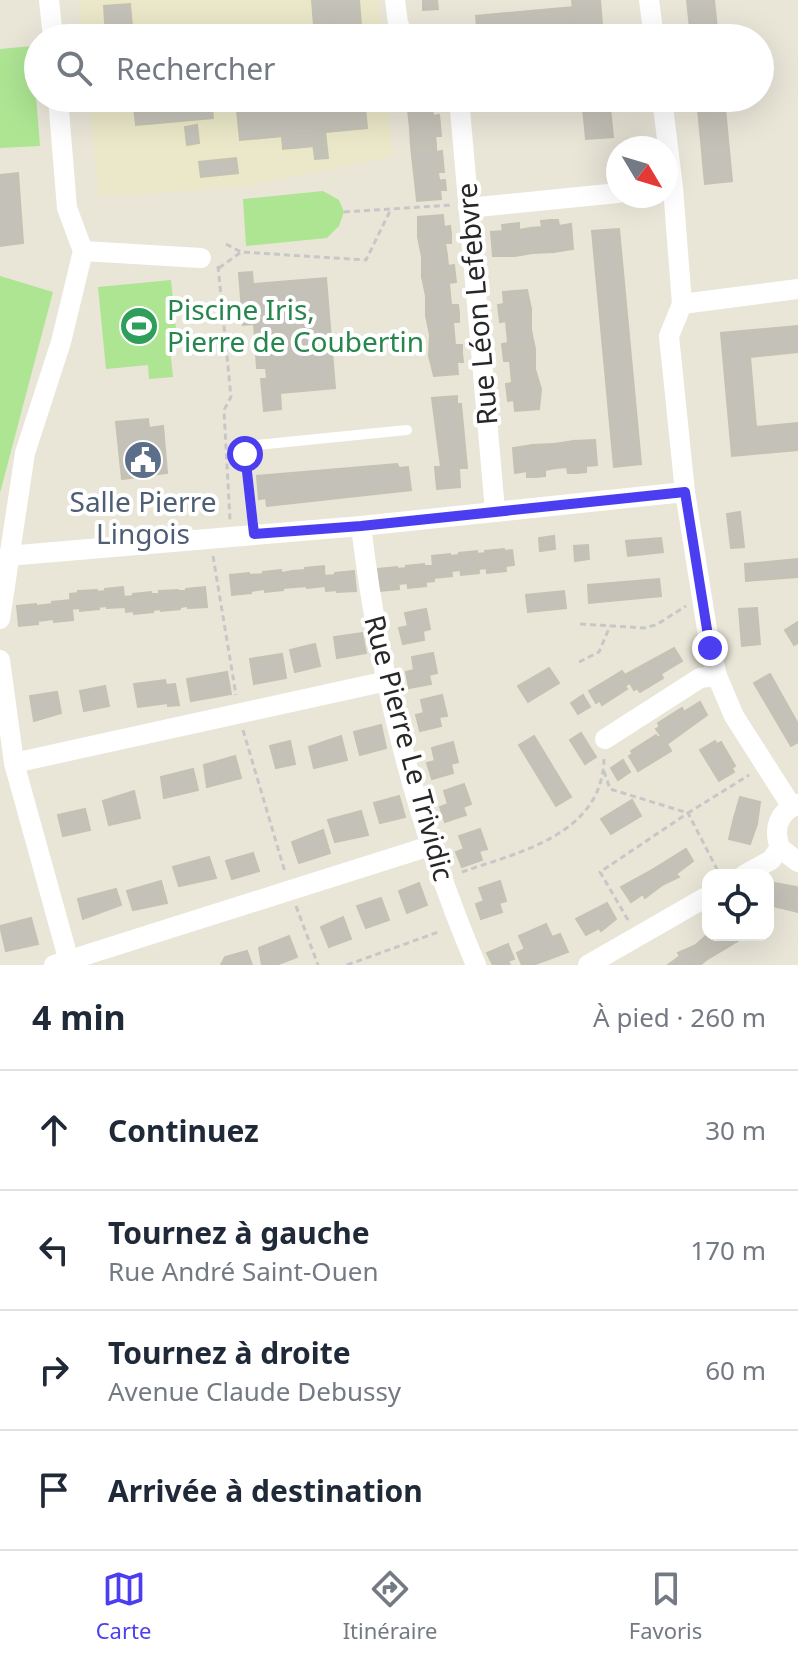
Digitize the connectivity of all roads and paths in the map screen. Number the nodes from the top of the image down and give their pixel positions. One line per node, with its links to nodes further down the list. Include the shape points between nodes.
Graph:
1 (49, 0): 4 (street)
2 (395, 0): 5 (street)
3 (649, 0): 6 (street)
4 (52, 24)
5 (398, 24)
6 (652, 24)
7 (59, 112): 17 (street, via 67,208)
8 (460, 112): 12 (street, Rue Léon Lefebvre)
9 (663, 112): 10 (street)
10 (665, 136)
11 (606, 194): 12 (street)
12 (468, 206): 14 (path); 24 (street, Rue Léon Lefebvre)
13 (672, 208): 21 (street)
14 (391, 209): 15 (path); 18 (path, via 366,260)
15 (344, 212)
16 (226, 244): 18 (path)
17 (83, 251): 19 (street); 29 (street, via 25,453)
18 (241, 252): 19 (path)
19 (211, 260): 27 (path, via 231,397 224,410)
20 (798, 289): 21 (street)
21 (682, 304): 23 (street, via 669,336)
22 (407, 430): 26 (lane, via 257,445 245,454)
23 (685, 492): 24 (street); 36 (street)
24 (495, 511): 25 (street)
25 (361, 526): 26 (street); 37 (street, Rue Pierre Le Trividic, via 370,607)
26 (254, 534): 27 (street)
27 (231, 535): 28 (street)
28 (209, 537): 29 (street); 38 (path)
29 (7, 556): 31 (street)
30 (688, 605): 33 (path, via 656,625)
31 (0, 619)
32 (580, 624): 33 (path)
33 (610, 626): 35 (path, via 599,652)
34 (0, 660): 40 (street)
35 (579, 662)
36 (717, 676): 39 (street, via 700,678); 41 (street)
37 (387, 681): 38 (street); 45 (street, Rue Pierre Le Trividic)
38 (238, 713): 40 (street); 51 (path)
39 (605, 739): 42 (path)
40 (14, 763): 55 (street)
41 (763, 766): 43 (street); 44 (path)
42 (604, 771): 44 (path, via 610,789); 50 (path, via 584,813 550,842)
43 (795, 806): 46 (street, via 779,820)
44 (688, 813): 48 (path); 54 (path, via 600,872)
45 (430, 846): 50 (street, Rue Pierre Le Trividic); 51 (street)
46 (780, 848): 47 (street); 49 (street)
47 (798, 862)
48 (717, 869)
49 (755, 869)
50 (442, 879): 53 (street, Rue Pierre Le Trividic)
51 (289, 888): 55 (street); 56 (path)
52 (702, 899): 54 (street)
53 (459, 924): 57 (path); 58 (street, Rue Pierre Le Trividic)
54 (637, 937): 59 (street)
55 (64, 963)
56 (318, 965)
57 (347, 965)
58 (476, 965)
59 (588, 965)

